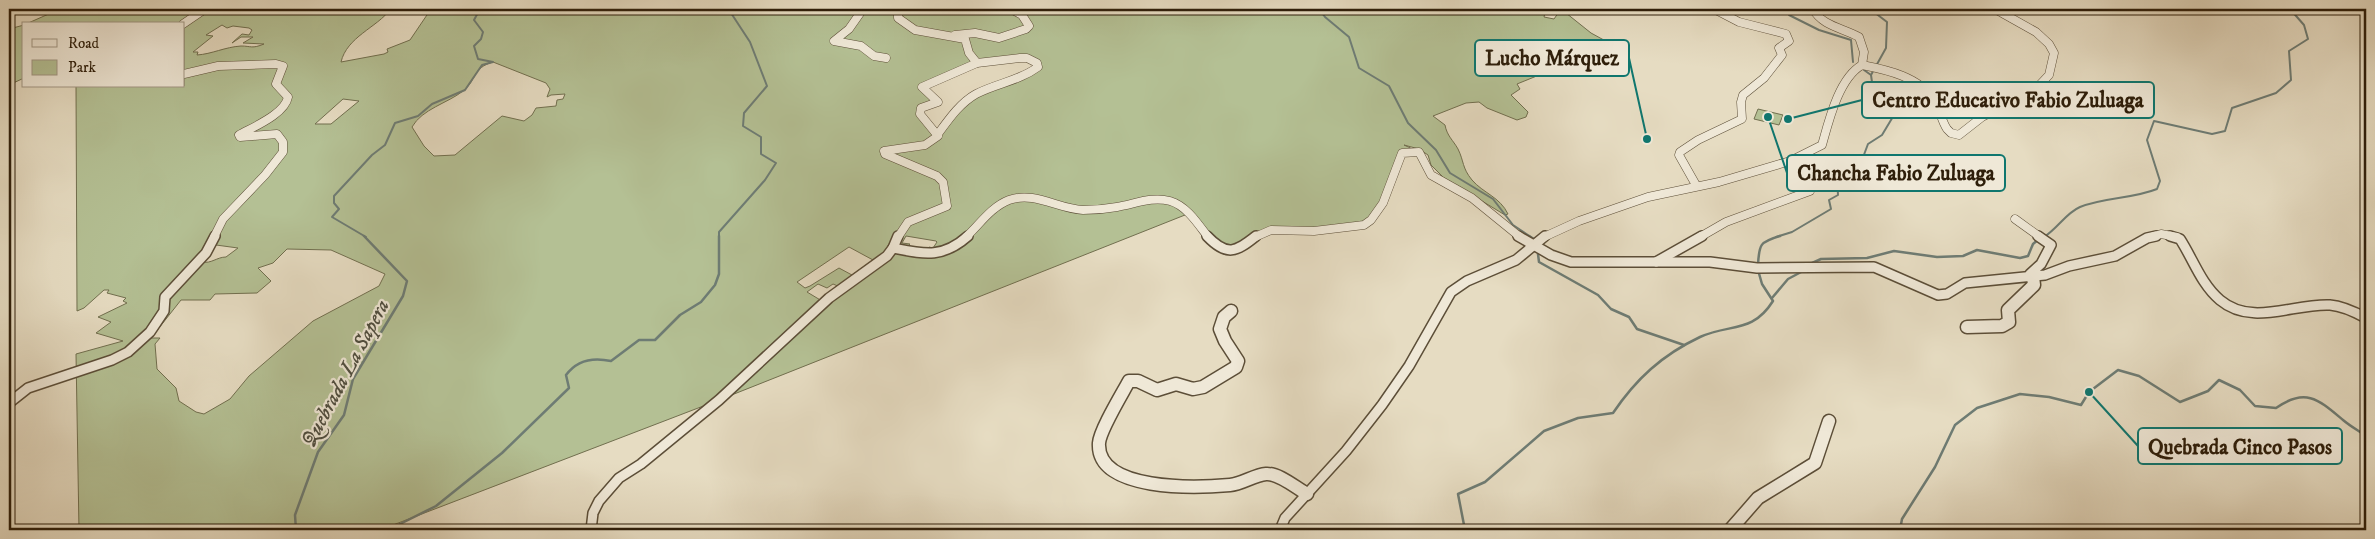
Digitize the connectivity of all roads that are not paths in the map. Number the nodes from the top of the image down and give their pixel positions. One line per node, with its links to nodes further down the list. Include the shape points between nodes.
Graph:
1 (205, 9): 8 (street)
2 (863, 9): 10 (street, via 849,29 834,41 856,43 868,48 874,56)
3 (898, 9): 9 (street, via 898,18 913,29)
4 (1011, 9): 9 (street, via 1023,15 1029,26 999,38 975,33)
5 (1714, 9): 15 (street, via 1744,25 1786,34 1789,41 1779,48 1782,55 1772,69 1742,94 1742,119 1680,152)
6 (1813, 9): 12 (street, via 1823,20 1859,37 1864,52)
7 (1995, 9): 12 (street, via 2043,38 2052,46 2054,55 2048,77 2029,94 1979,118 1963,134 1955,135 1949,131 1942,123 1935,100 1917,83 1906,76)
8 (185, 23)
9 (955, 35): 11 (street, via 965,39 969,53)
10 (886, 58)
11 (977, 63): 14 (street, via 922,87 938,102 921,108 920,114); 14 (street, via 1027,58 1038,67 1025,77 974,95)
12 (1862, 65): 15 (street, via 1855,69 1833,105 1822,146 1790,161)
13 (185, 74): 25 (street, via 229,65 282,66 276,84 288,97 287,103 269,119 239,135 277,134 284,148 282,152 223,219 206,253 164,297 164,312 138,346 112,360 28,388)
14 (938, 134): 19 (street, via 934,141 925,145 884,151 937,176 943,182 947,198 947,206 943,210 909,221)
15 (1696, 186): 18 (street, via 1648,197 1579,221)
16 (1810, 190): 20 (street, via 1726,222)
17 (2015, 219): 21 (street, via 2051,245 2041,264 2030,274)
18 (1533, 244): 19 (street, via 1470,197 1431,175 1424,156 1410,151 1402,153 1390,190 1364,225 1314,231 1268,230 1257,233 1244,248 1236,250 1226,250 1217,244 1184,208 1164,199 1124,207 1077,209 1035,197 1022,197 1000,204 950,249 926,254); 20 (street, via 1558,259 1571,262); 27 (street, via 1516,260 1467,280 1450,292 1409,366 1382,405)
19 (893, 248): 28 (street, via 887,256 829,298 719,400 619,478 599,501 593,513)
20 (1656, 262): 21 (street, via 1710,262 1758,268 1874,268 1938,295 1965,284)
21 (2033, 277): 23 (street, via 2115,256 2154,236 2174,235 2181,240 2191,260 2218,297 2234,308 2276,313 2304,306 2330,305); 24 (street, via 2034,286 2008,310 2009,322 2002,326)
22 (1231, 311): 27 (street, via 1219,323 1226,345 1238,361 1236,367 1195,389 1176,384 1157,390 1138,381 1129,381 1099,440 1103,463 1114,473 1155,485 1231,484 1266,474)
23 (2366, 318)
24 (1967, 327)
25 (9, 402)
26 (1829, 421): 30 (street, via 1815,463 1758,498)
27 (1307, 494): 29 (street, via 1285,518)
28 (592, 530)
29 (1280, 530)
30 (1730, 530)

